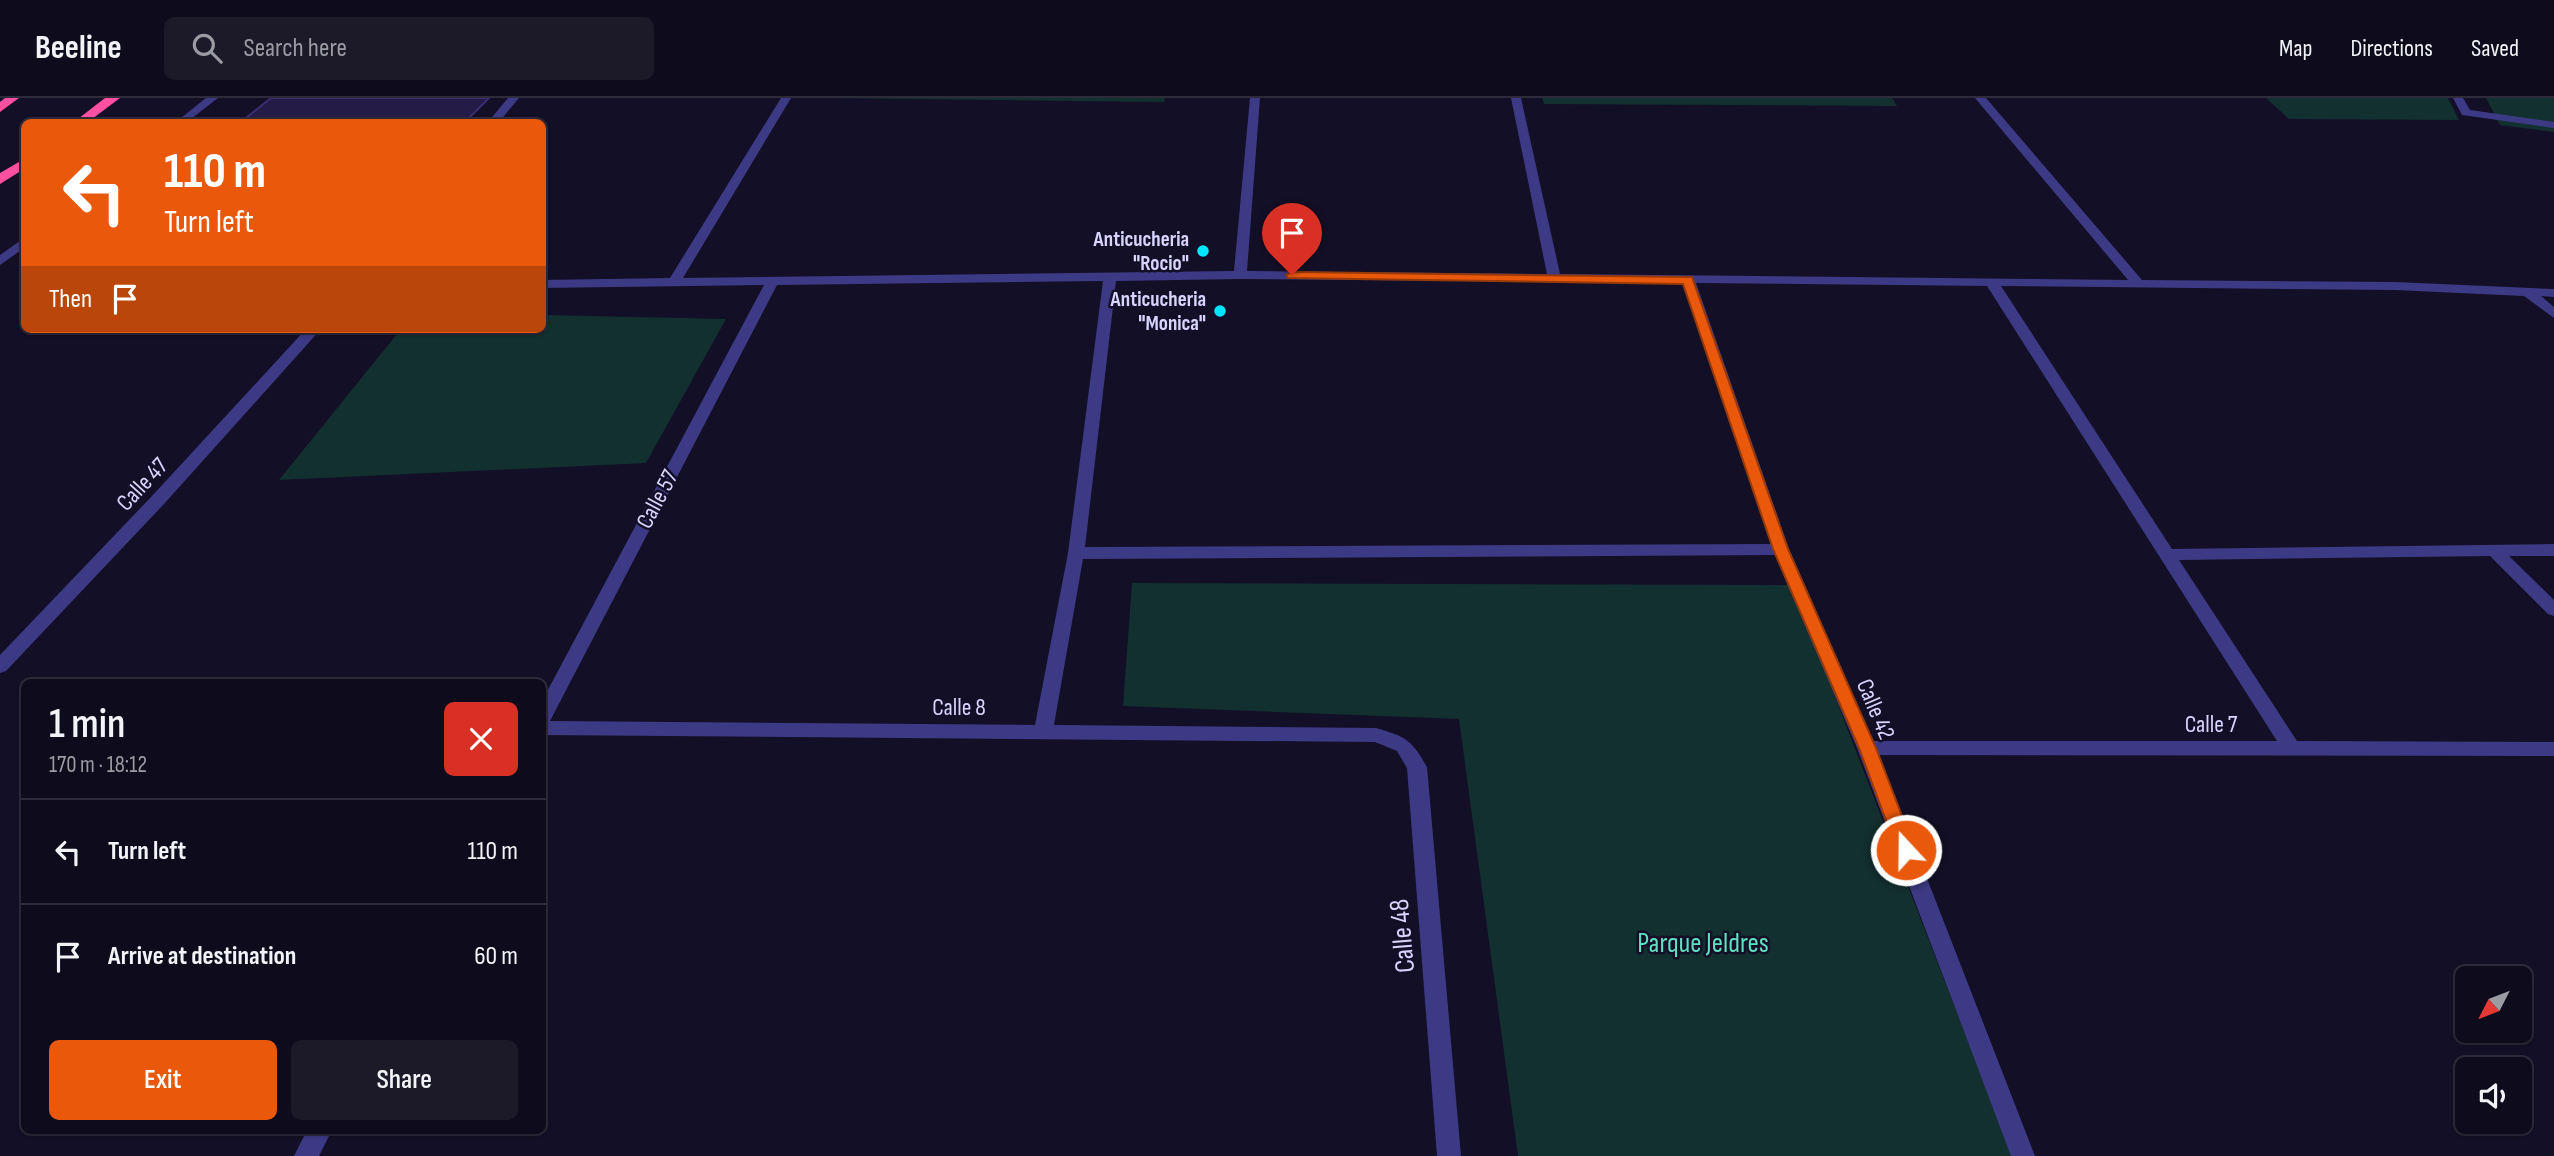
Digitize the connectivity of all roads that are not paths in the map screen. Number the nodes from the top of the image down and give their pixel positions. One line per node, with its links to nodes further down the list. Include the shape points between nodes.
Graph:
1 (13, 98): 10 (highway)
2 (114, 98): 11 (highway)
3 (213, 98): 12 (street)
4 (514, 98): 13 (street)
5 (786, 98): 24 (street)
6 (1255, 98): 20 (street)
7 (1516, 98): 21 (street)
8 (1980, 98): 26 (street)
9 (2458, 98): 14 (street, via 2466,113)
10 (0, 108)
11 (84, 119)
12 (185, 119)
13 (496, 119)
14 (2554, 125)
15 (21, 165): 16 (highway)
16 (0, 180)
17 (21, 245): 18 (street)
18 (0, 261)
19 (1110, 275): 20 (street); 22 (street); 35 (street)
20 (1240, 275): 21 (street)
21 (1555, 279): 23 (street)
22 (773, 280): 24 (street); 39 (street, Calle 57)
23 (1688, 280): 25 (street); 32 (street, Calle 42)
24 (674, 283): 27 (street)
25 (1992, 283): 26 (street); 36 (street)
26 (2138, 283): 28 (street)
27 (546, 284)
28 (2528, 292): 29 (street); 30 (street)
29 (2554, 293)
30 (2554, 314)
31 (310, 333): 38 (street, Calle 47)
32 (1781, 549): 35 (street); 43 (street, Calle 42)
33 (2493, 550): 34 (street); 36 (street); 37 (street)
34 (2554, 550)
35 (1076, 553): 41 (street)
36 (2170, 555): 44 (street)
37 (2554, 610)
38 (0, 666)
39 (546, 711)
40 (546, 728): 41 (street, Calle 8)
41 (1043, 733): 42 (street, Calle 8)
42 (1376, 735): 48 (street, Calle 48, via 1404,746 1417,767)
43 (1867, 748): 44 (street, Calle 7); 49 (street, Calle 42)
44 (2291, 748): 45 (street, Calle 7)
45 (2554, 749)
46 (318, 1134): 47 (street)
47 (306, 1156)
48 (1449, 1156)
49 (2023, 1156)

